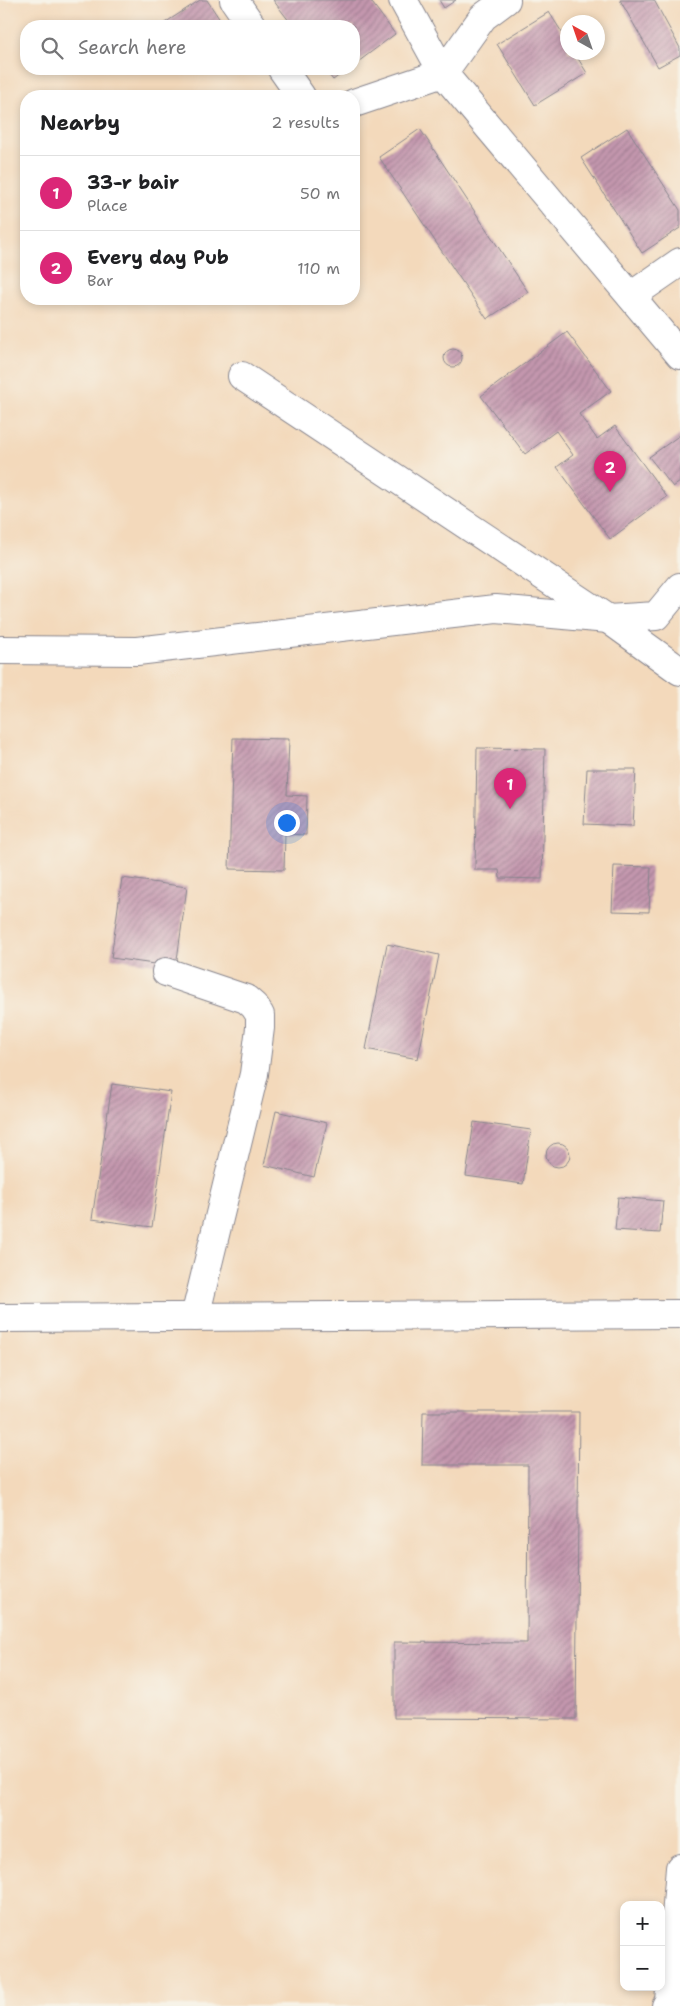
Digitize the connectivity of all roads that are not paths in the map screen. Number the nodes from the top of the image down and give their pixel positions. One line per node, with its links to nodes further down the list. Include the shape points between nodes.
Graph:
1 (234, 0): 4 (street)
2 (403, 0): 5 (street)
3 (506, 0): 5 (street, via 483,17)
4 (248, 20)
5 (443, 73): 8 (street); 10 (street)
6 (286, 75): 7 (street)
7 (297, 90)
8 (360, 102)
9 (680, 262): 10 (street)
10 (631, 296): 11 (street)
11 (680, 355)
12 (242, 376): 14 (street)
13 (680, 587): 14 (street, via 656,616)
14 (608, 619): 15 (street, via 496,608 137,651); 16 (street)
15 (0, 650)
16 (680, 671)
17 (166, 972): 19 (street, via 246,999 260,1015 254,1074)
18 (679, 1307): 19 (street)
19 (195, 1317): 20 (street)
20 (0, 1318)
21 (680, 1868): 22 (street)
22 (666, 2006)

